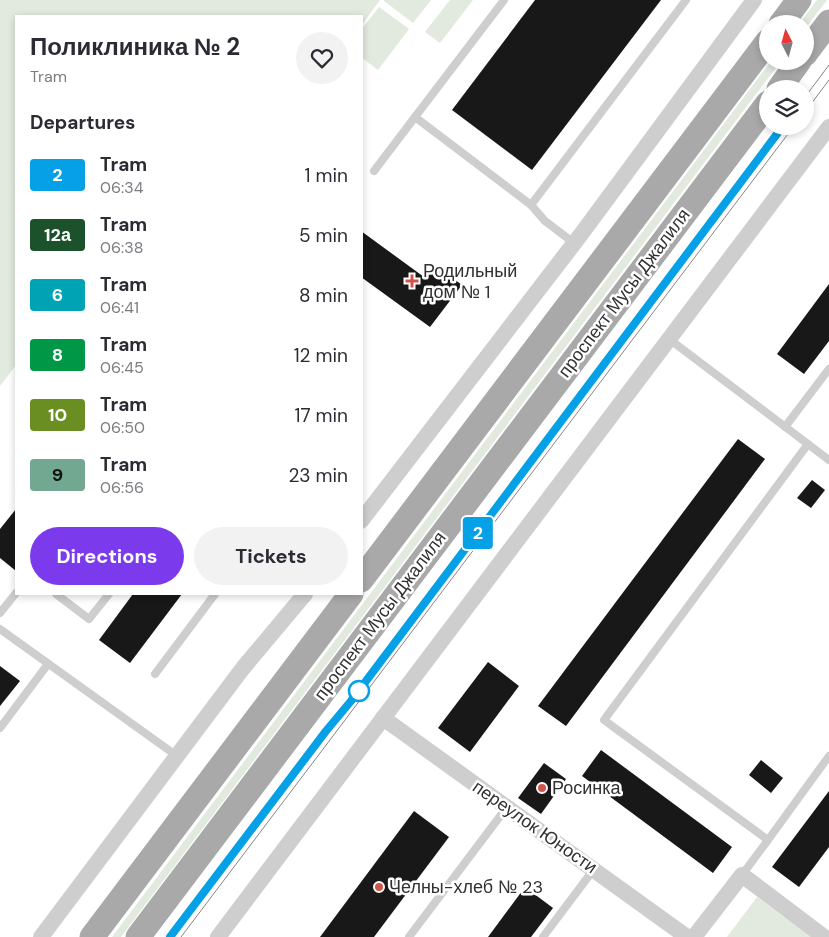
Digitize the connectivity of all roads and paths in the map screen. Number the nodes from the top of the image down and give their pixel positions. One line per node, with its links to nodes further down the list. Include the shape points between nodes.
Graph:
1 (504, 0): 10 (lane)
2 (686, 0): 13 (lane)
3 (754, 0): 14 (street)
4 (798, 0): 5 (main road)
5 (787, 15)
6 (829, 22): 7 (main road)
7 (814, 42)
8 (759, 53): 21 (main road, проспект Мусы Джалиля)
9 (759, 116): 42 (main road, проспект Мусы Джалиля)
10 (415, 118): 12 (lane); 13 (lane)
11 (829, 127): 15 (street)
12 (374, 171)
13 (531, 205): 14 (lane, via 545,221)
14 (574, 243): 20 (street)
15 (669, 339): 17 (lane); 32 (street)
16 (829, 369): 17 (lane)
17 (785, 427): 18 (lane)
18 (808, 444): 19 (lane); 37 (lane, via 604,720)
19 (829, 460)
20 (363, 518)
21 (363, 577)
22 (15, 594): 28 (lane)
23 (57, 595): 24 (lane, via 89,620)
24 (108, 595)
25 (214, 595): 31 (lane)
26 (304, 595): 34 (street, via 243,668)
27 (350, 595): 41 (main road, проспект Мусы Джалиля)
28 (0, 614)
29 (0, 629): 30 (lane)
30 (48, 664): 33 (lane); 34 (lane)
31 (155, 674)
32 (383, 718): 36 (street, переулок Юности); 43 (street)
33 (0, 728)
34 (177, 756): 40 (street)
35 (829, 756): 37 (lane)
36 (507, 808): 38 (street, переулок Юности); 44 (lane)
37 (768, 840): 39 (lane)
38 (594, 870): 45 (lane); 46 (street, переулок Юности)
39 (742, 875): 47 (street); 48 (street)
40 (42, 937)
41 (92, 937)
42 (138, 937)
43 (218, 937)
44 (408, 937)
45 (543, 937)
46 (687, 937)
47 (694, 937)
48 (824, 937)

